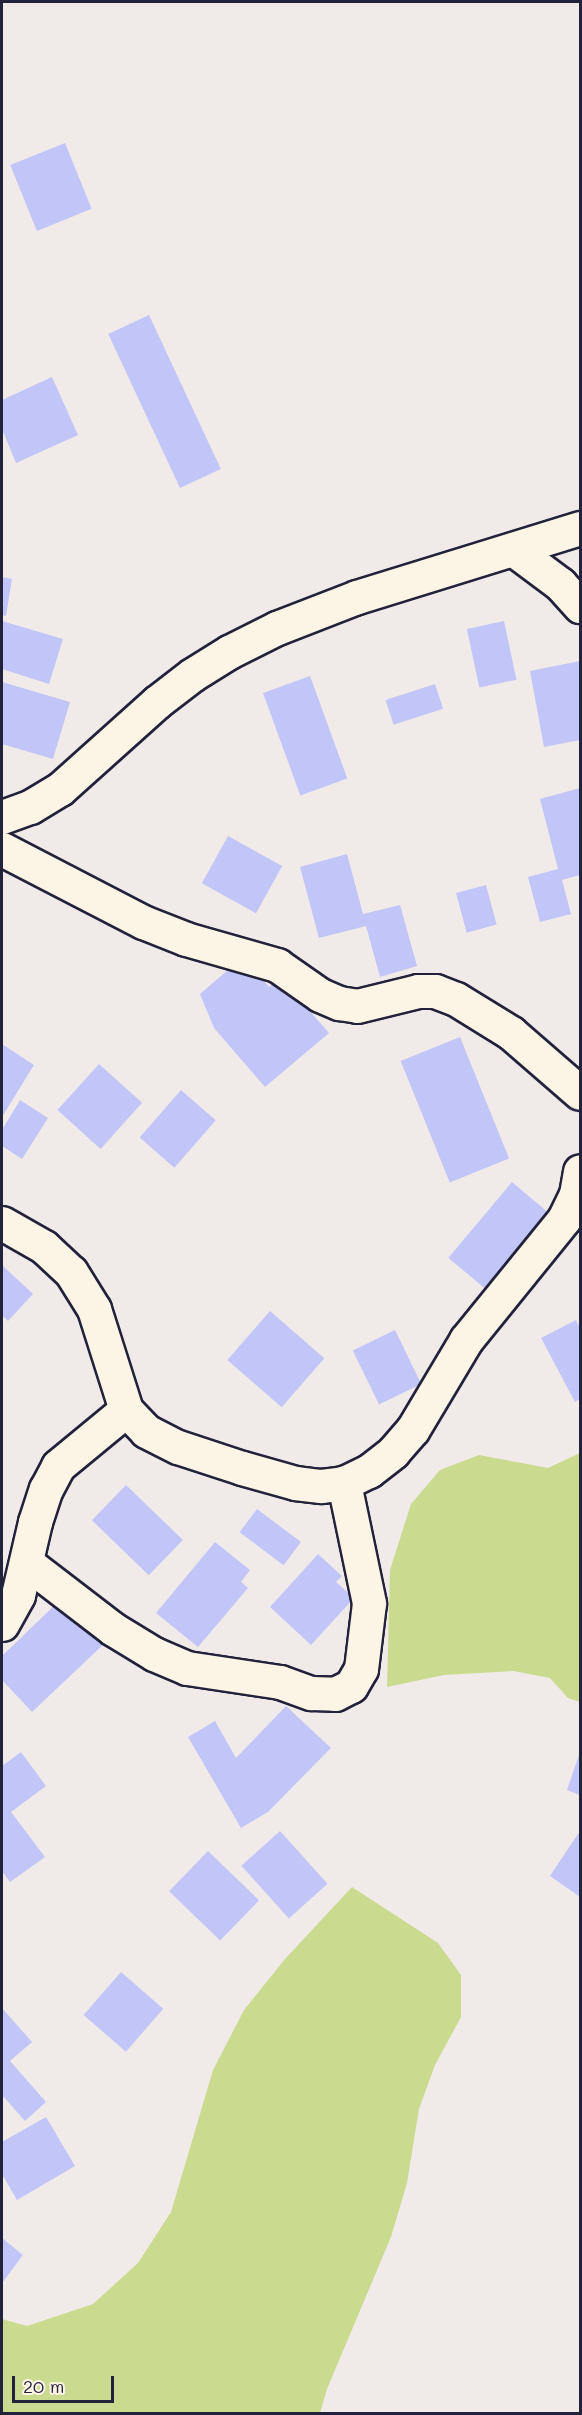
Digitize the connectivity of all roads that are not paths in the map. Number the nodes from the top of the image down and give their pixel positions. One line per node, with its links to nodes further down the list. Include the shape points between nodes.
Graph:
1 (580, 528): 2 (street)
2 (513, 549): 3 (street, via 560,584); 4 (street, via 357,597 277,628 229,652 157,702 60,789 30,807)
3 (580, 606)
4 (2, 817)
5 (2, 849): 6 (street, via 143,922 186,939 277,965 320,995 339,1003 357,1005 418,991 435,991 456,999 511,1033)
6 (580, 1093)
7 (580, 1171): 10 (street, via 576,1194 564,1219 466,1340 413,1429 369,1471)
8 (2, 1223): 9 (street, via 44,1247 71,1272 94,1309)
9 (126, 1410): 10 (street, via 146,1431 178,1447 295,1483); 11 (street, via 58,1466 35,1522)
10 (344, 1483): 11 (street, via 369,1603 361,1669 351,1686 335,1694 311,1693 280,1682 187,1668 154,1654 113,1629)
11 (27, 1563): 12 (street, via 18,1595)
12 (2, 1624)

